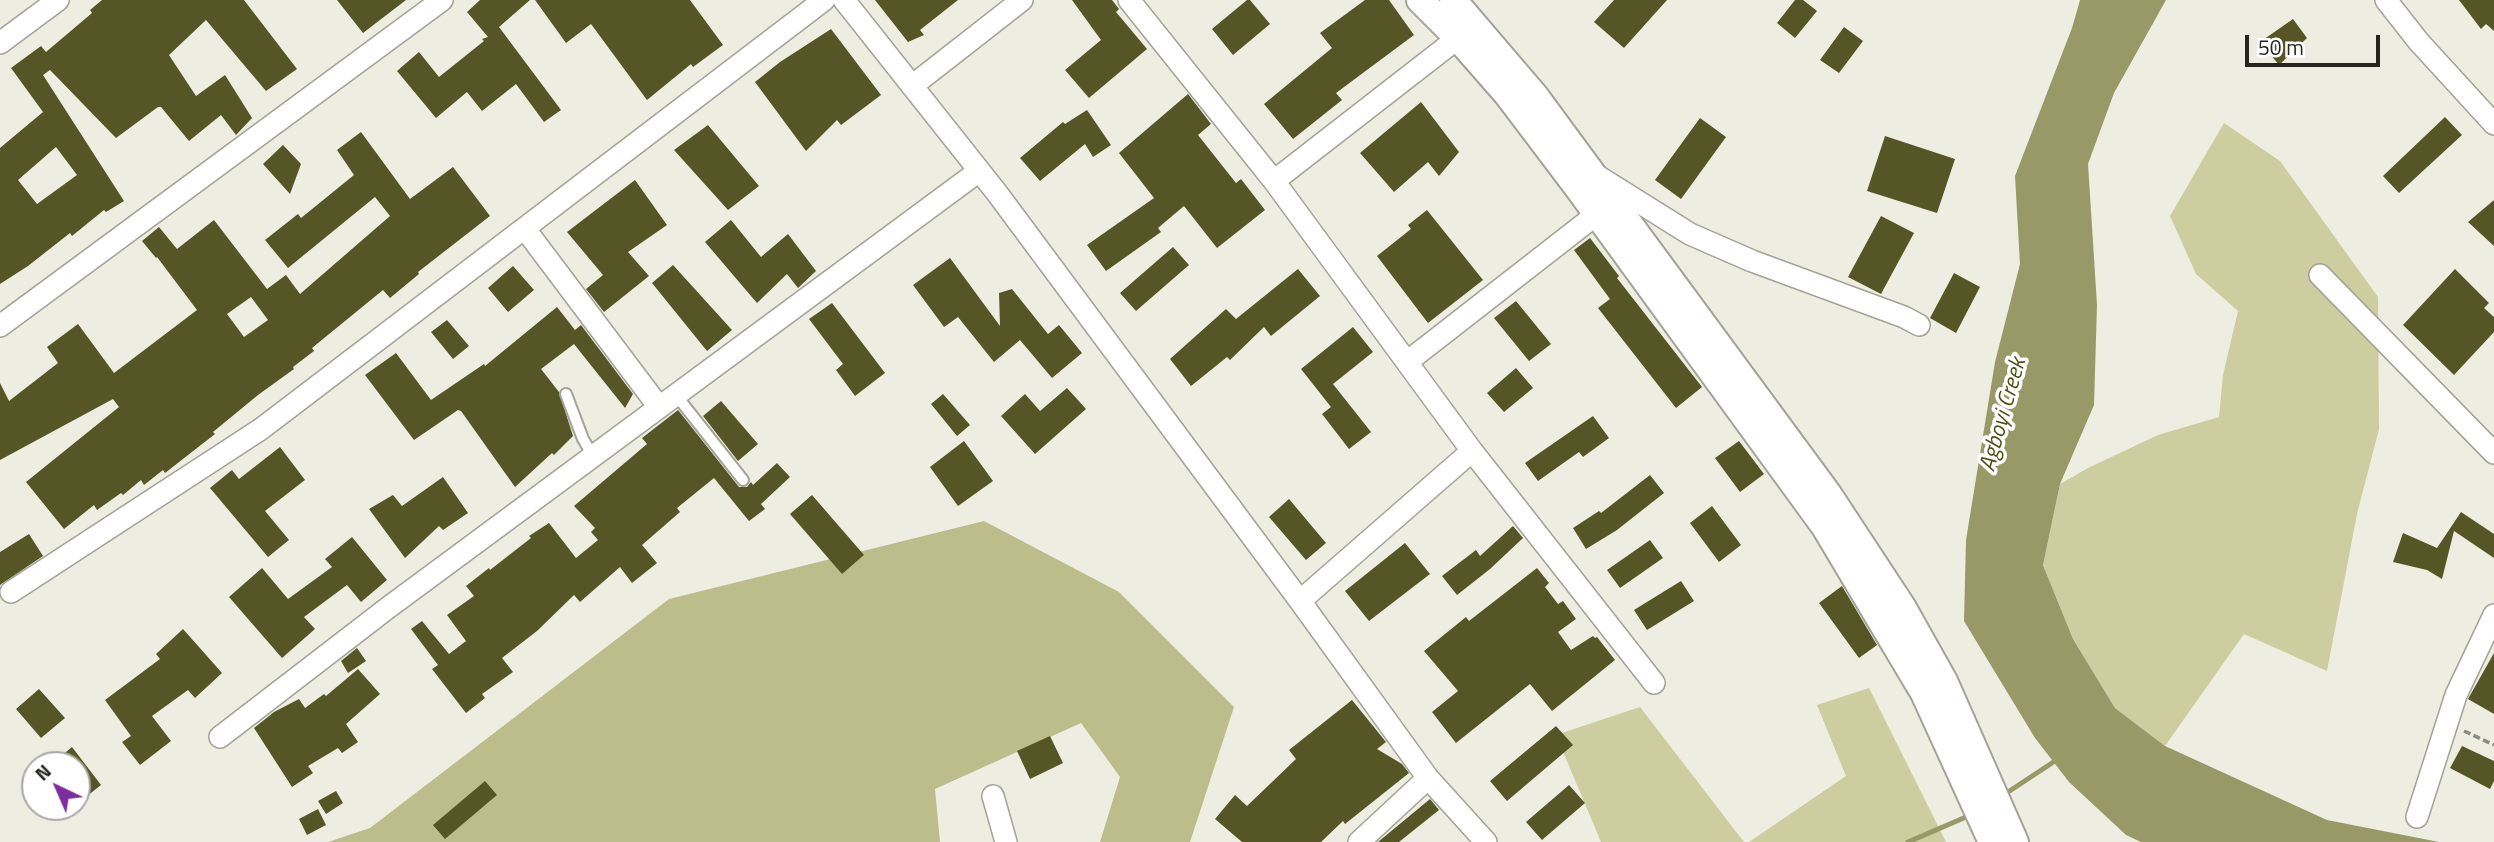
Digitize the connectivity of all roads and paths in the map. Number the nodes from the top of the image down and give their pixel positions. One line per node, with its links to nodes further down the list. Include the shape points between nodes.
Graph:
1 (58, 0): 11 (street)
2 (442, 0): 21 (street)
3 (824, 0): 18 (street)
4 (844, 0): 12 (street)
5 (1021, 0): 12 (street)
6 (1129, 0): 16 (street)
7 (1420, 0): 10 (street)
8 (1453, 0): 15 (street, via 1508,62)
9 (2386, 0): 13 (street)
10 (1458, 38): 16 (street); 17 (street, via 1507,94)
11 (0, 43)
12 (912, 86): 14 (street)
13 (2494, 124)
14 (979, 171): 24 (street); 30 (street)
15 (1592, 172): 20 (street, via 1690,234); 31 (street, via 1828,494)
16 (1274, 181): 22 (street)
17 (1597, 214): 22 (street); 31 (street)
18 (525, 229): 24 (street); 29 (street, via 261,429)
19 (2320, 275): 26 (street)
20 (1919, 325)
21 (0, 326)
22 (1407, 362): 25 (street)
23 (566, 394): 27 (lane)
24 (668, 401): 27 (street); 28 (lane)
25 (1472, 452): 30 (street); 33 (street)
26 (2494, 453)
27 (593, 456): 35 (street)
28 (743, 480)
29 (11, 593)
30 (1300, 601): 37 (street)
31 (1893, 615): 43 (street); 44 (street, via 1944,681)
32 (2494, 615): 34 (street)
33 (1654, 682)
34 (2447, 723): 36 (path); 39 (street)
35 (220, 737)
36 (2494, 745)
37 (1428, 778): 41 (street); 42 (street)
38 (993, 796): 40 (street)
39 (2417, 817)
40 (1006, 842)
41 (1359, 842)
42 (1486, 842)
43 (1992, 842)
44 (2015, 842)

